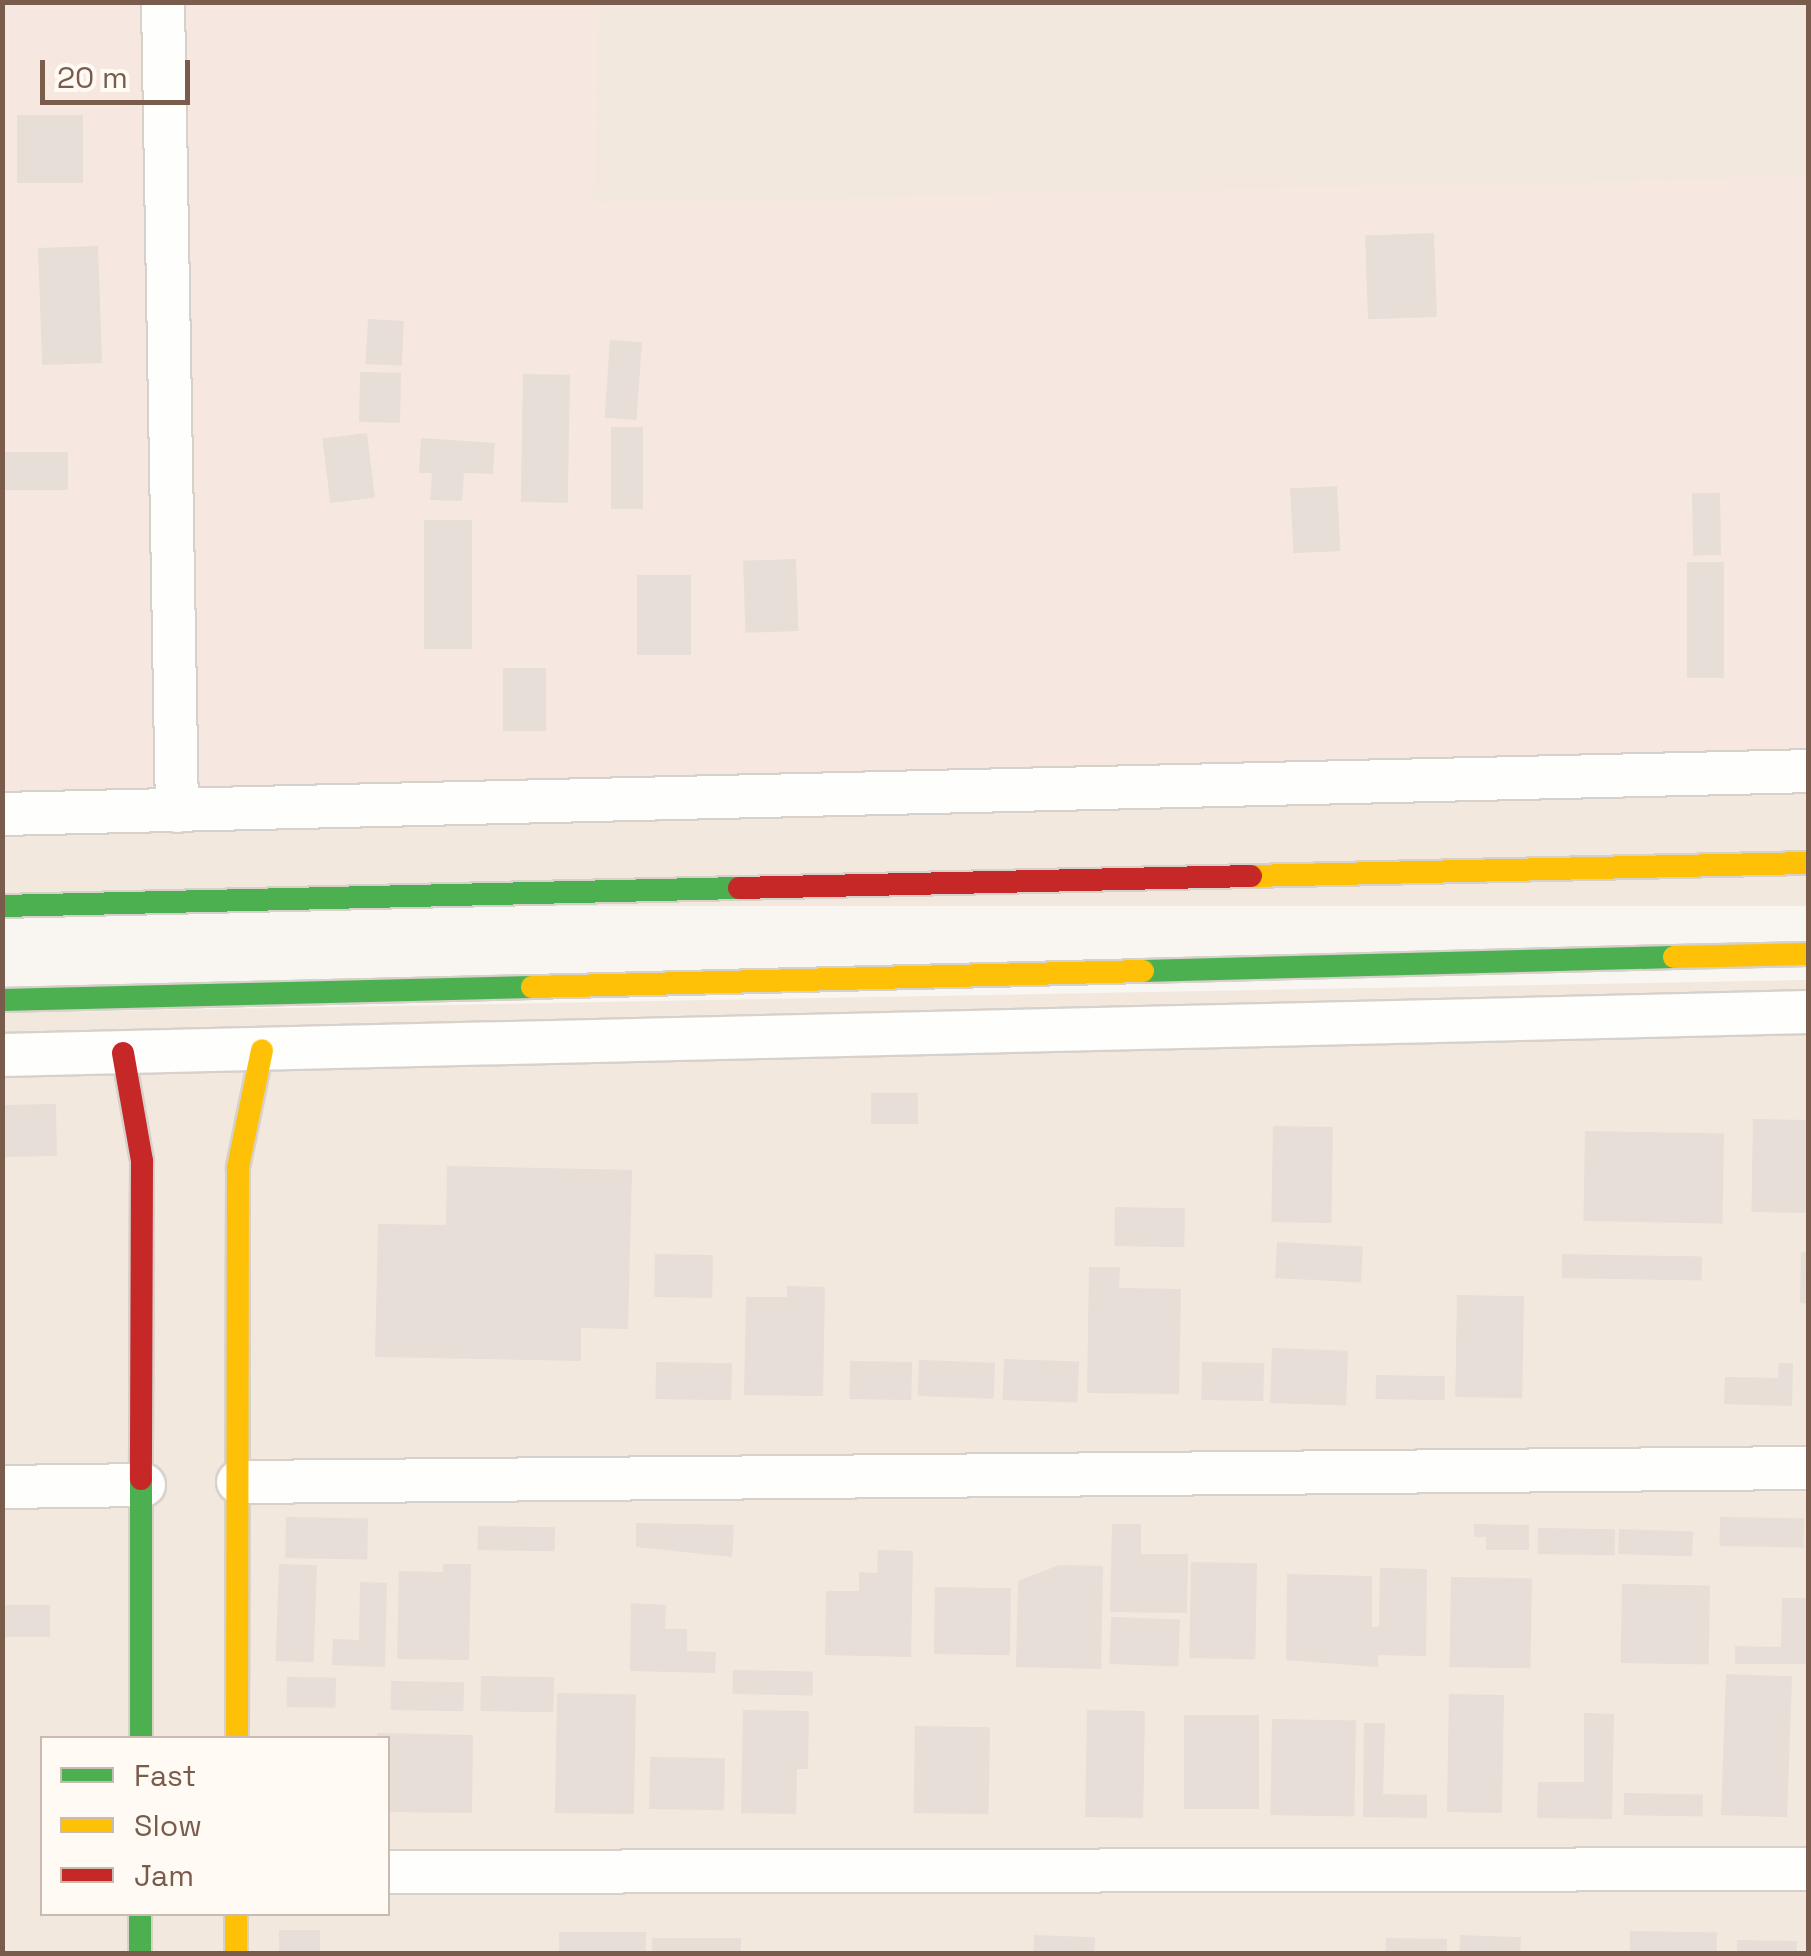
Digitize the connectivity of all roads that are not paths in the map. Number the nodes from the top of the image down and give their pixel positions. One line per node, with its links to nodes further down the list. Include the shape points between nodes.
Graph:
1 (163, 2): 3 (street)
2 (1808, 771): 3 (street)
3 (177, 811): 4 (street)
4 (2, 814)
5 (1808, 864): 6 (main road)
6 (2, 906)
7 (1808, 954): 8 (main road)
8 (2, 1000)
9 (1808, 1012): 10 (street)
10 (262, 1050): 11 (street); 14 (main road, via 238,1167)
11 (123, 1053): 12 (street); 15 (main road, via 142,1161)
12 (2, 1056)
13 (1808, 1468): 14 (street)
14 (238, 1482): 18 (main road)
15 (144, 1484): 16 (street); 17 (main road)
16 (2, 1487)
17 (141, 1736)
18 (237, 1736)
19 (1808, 1868): 20 (street)
20 (390, 1872)
21 (140, 1916): 23 (main road)
22 (236, 1916): 24 (main road)
23 (140, 1954)
24 (236, 1954)

